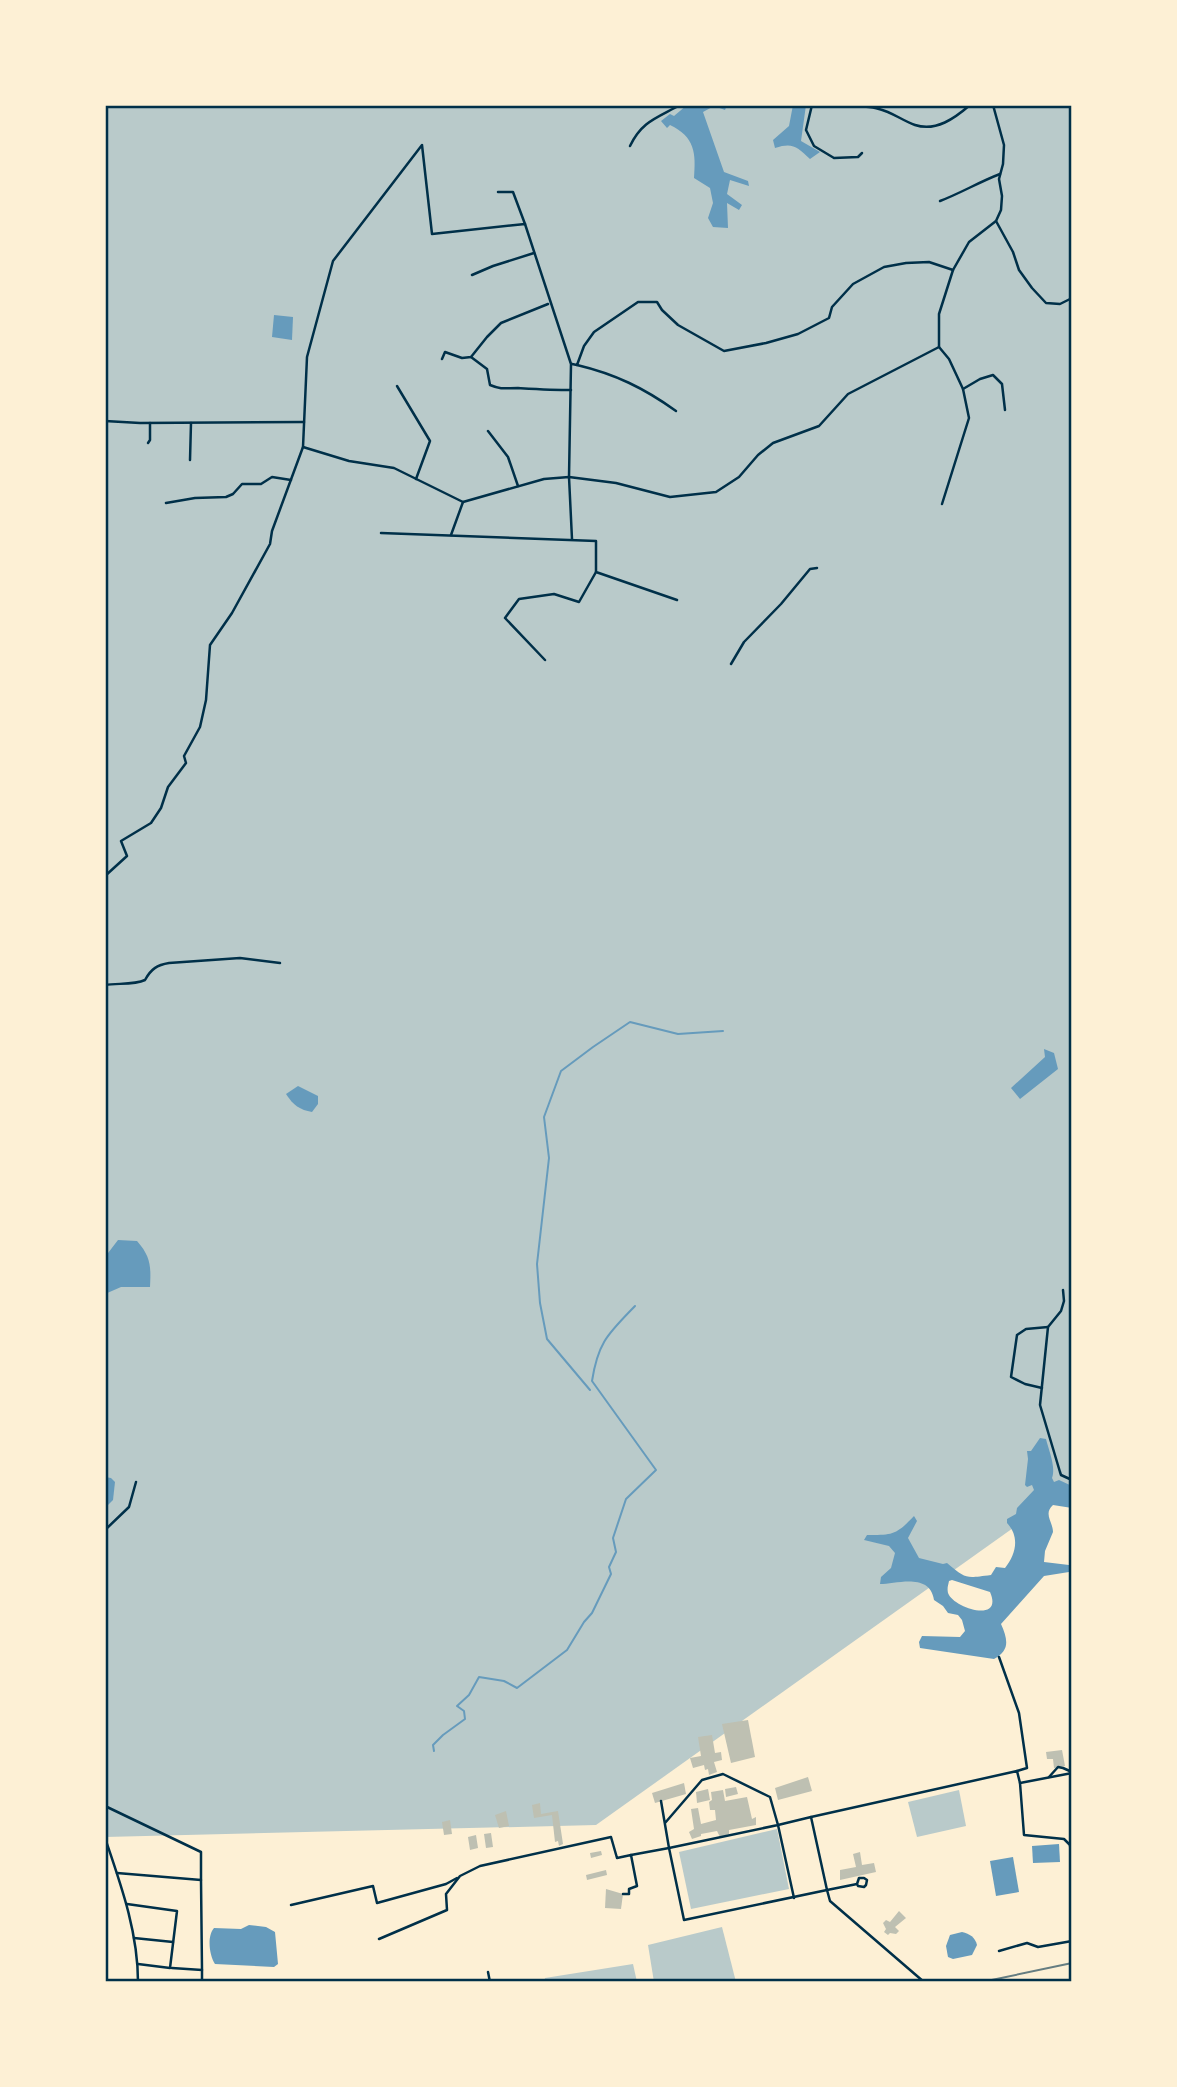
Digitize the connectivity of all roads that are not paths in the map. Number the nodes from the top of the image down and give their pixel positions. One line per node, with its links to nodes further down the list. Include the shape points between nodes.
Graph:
1 (680, 105): 6 (street, via 645,123)
2 (812, 105): 7 (street, via 806,130 814,146 834,158)
3 (852, 105): 4 (street, via 877,107 916,126 937,126)
4 (970, 105)
5 (993, 105): 8 (street, via 1004,145)
6 (630, 146)
7 (862, 153)
8 (1000, 174): 10 (street); 11 (street, via 1001,210)
9 (498, 192): 12 (street, via 513,192)
10 (940, 201)
11 (996, 221): 14 (street, via 969,242); 16 (street, via 1019,270 1046,303 1060,304)
12 (525, 224): 13 (street); 29 (street, via 432,234 422,145 333,261 307,357)
13 (534, 253): 15 (street); 21 (street)
14 (953, 270): 18 (street, via 939,314); 22 (street, via 929,262 884,267 853,284 832,307 829,318 808,330 724,351 678,325 657,302 638,302 594,332)
15 (472, 275)
16 (1072, 298)
17 (548, 304): 19 (street, via 501,323)
18 (939, 347): 24 (street); 36 (street, via 848,394 819,426 773,443 739,477 716,492 670,498 617,483)
19 (471, 357): 20 (street, via 445,352); 25 (street, via 487,369 490,385 501,390)
20 (442, 359)
21 (571, 364): 22 (street); 25 (street)
22 (577, 365): 26 (street, via 607,372)
23 (397, 386): 37 (street, via 429,441)
24 (963, 389): 27 (street, via 993,375 1002,384); 42 (street, via 969,418)
25 (570, 390): 36 (street)
26 (676, 411)
27 (1005, 411)
28 (105, 421): 30 (street)
29 (304, 422): 31 (street); 34 (street)
30 (150, 423): 31 (street); 33 (street)
31 (191, 423): 35 (street)
32 (488, 431): 39 (street, via 508,457)
33 (148, 443)
34 (303, 447): 37 (street, via 394,468); 38 (street)
35 (190, 460)
36 (569, 477): 39 (street); 45 (street)
37 (416, 479): 40 (street)
38 (291, 480): 41 (street, via 272,477 261,484 242,484 226,497); 51 (street, via 270,544 210,645 206,700 200,727 184,756 186,763 168,787 152,823 121,841 127,856)
39 (518, 487): 40 (street)
40 (463, 502): 44 (street)
41 (166, 503)
42 (942, 504)
43 (381, 533): 44 (street)
44 (450, 536): 45 (street)
45 (572, 539): 47 (street, via 596,541)
46 (817, 568): 50 (street, via 810,569 744,642)
47 (596, 572): 48 (street); 49 (street, via 579,603 554,594 519,599 505,618)
48 (677, 600)
49 (545, 660)
50 (731, 664)
51 (105, 876)
52 (280, 963): 53 (street, via 240,958 169,963 158,965 138,983)
53 (105, 985)
54 (1063, 1290): 55 (street, via 1061,1311)
55 (1048, 1327): 56 (street); 56 (street, via 1026,1329 1017,1335 1012,1366 1011,1377)
56 (1042, 1388): 57 (street, via 1040,1405 1060,1472)
57 (1072, 1480)
58 (136, 1482): 59 (street, via 129,1507)
59 (105, 1530)
60 (105, 1548): 61 (street)
61 (105, 1574)
62 (999, 1657): 63 (street, via 1019,1713 1027,1768)
63 (1017, 1771): 65 (street); 68 (street)
64 (1049, 1777): 64 (street, via 1058,1767 1072,1773); 65 (street)
65 (1020, 1783): 72 (street, via 1024,1835 1064,1839)
66 (661, 1801): 69 (street)
67 (105, 1806): 78 (street, via 201,1852)
68 (811, 1817): 70 (street); 80 (street)
69 (665, 1823): 70 (street, via 702,1780 723,1774 770,1797); 73 (street)
70 (778, 1825): 73 (street); 82 (street)
71 (105, 1838): 76 (street)
72 (1071, 1845): 75 (street)
73 (669, 1847): 74 (street); 82 (street, via 684,1920)
74 (631, 1855): 77 (street, via 617,1858 611,1838 480,1866); 81 (street, via 637,1886)
75 (1072, 1868)
76 (117, 1873): 78 (street); 83 (street)
77 (460, 1876): 84 (street, via 377,1903 373,1886); 86 (street, via 446,1894 447,1910)
78 (201, 1880): 92 (street)
79 (857, 1884): 80 (street)
80 (827, 1890): 82 (street); 99 (street, via 830,1901)
81 (623, 1894)
82 (794, 1898)
83 (127, 1904): 85 (street); 88 (street, via 177,1911)
84 (291, 1905)
85 (134, 1938): 88 (street); 90 (street)
86 (379, 1939)
87 (1072, 1941): 89 (street, via 1038,1947 1027,1943)
88 (173, 1942): 91 (street)
89 (999, 1951)
90 (138, 1964): 91 (street); 96 (street)
91 (170, 1968): 92 (street)
92 (202, 1970): 97 (street)
93 (105, 1971): 95 (street)
94 (488, 1972): 98 (street)
95 (106, 1982)
96 (138, 1982)
97 (202, 1982)
98 (489, 1982)
99 (923, 1982)

